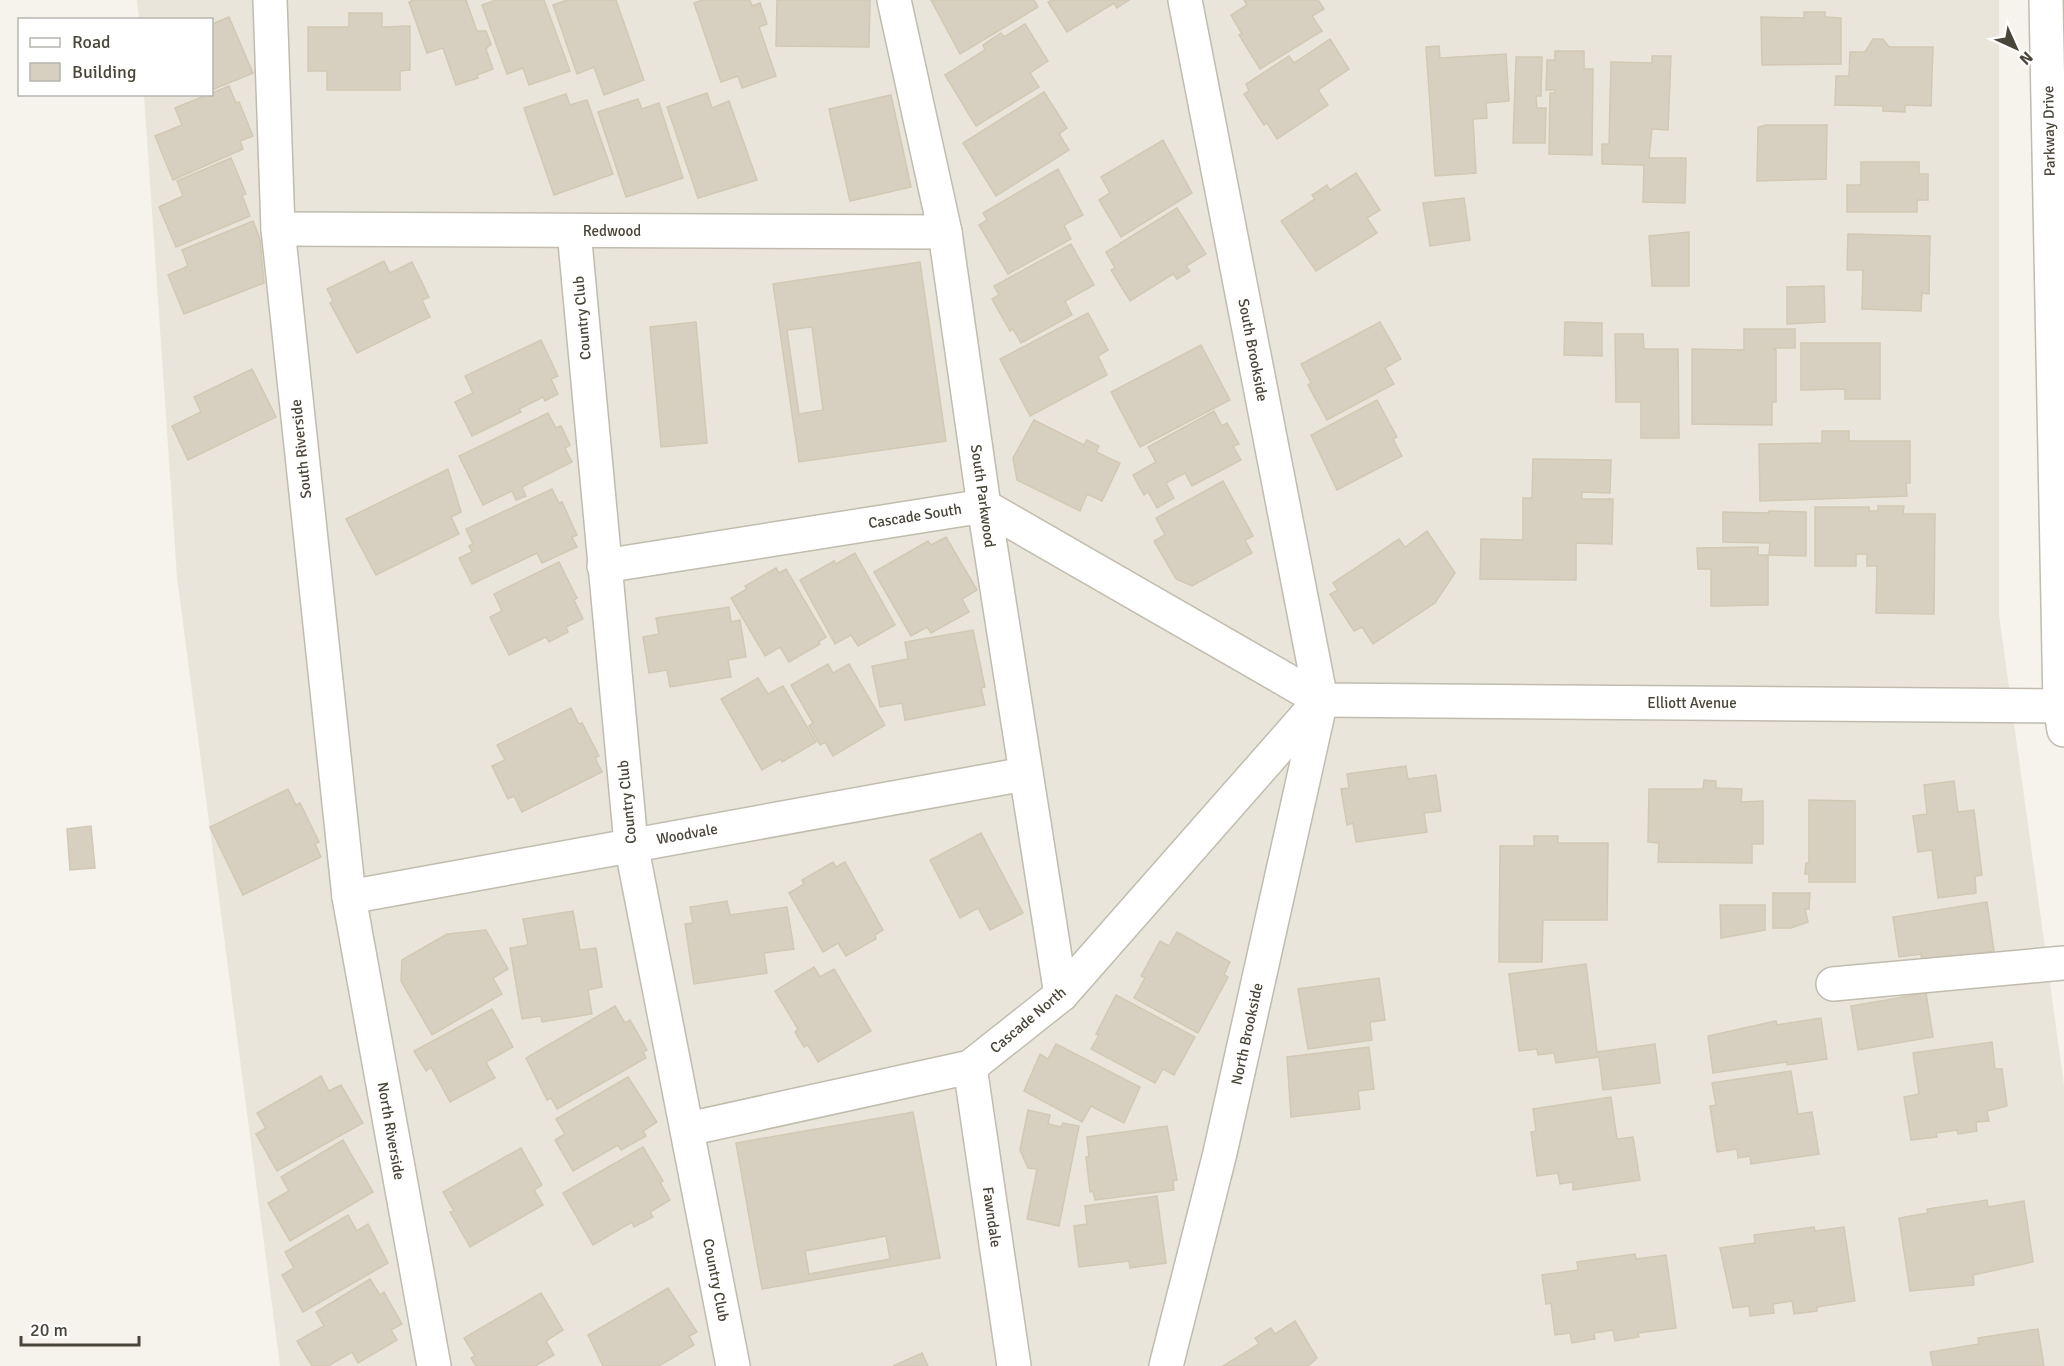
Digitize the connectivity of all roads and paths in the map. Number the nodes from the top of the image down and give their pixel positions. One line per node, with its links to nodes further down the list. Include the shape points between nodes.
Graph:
1 (270, 0): 5 (street, South Riverside)
2 (894, 0): 7 (street, South Parkwood)
3 (1185, 0): 10 (street, South Brookside)
4 (2046, 0): 11 (street, Parkway Drive)
5 (278, 229): 6 (street, Redwood); 14 (street, South Riverside)
6 (574, 231): 7 (street, Redwood); 9 (street, Country Club)
7 (945, 232): 8 (street, South Parkwood)
8 (984, 506): 9 (street, Cascade South); 10 (street); 12 (street, South Parkwood)
9 (604, 566): 13 (street, Country Club)
10 (1321, 700): 11 (street, Elliott Avenue); 17 (street, Cascade North); 20 (street, North Brookside, via 1220,1153)
11 (2063, 714)
12 (1025, 774): 13 (street, Woodvale); 17 (street, South Parkwood)
13 (631, 844): 14 (street, Woodvale); 19 (street, Country Club)
14 (349, 897): 21 (street, North Riverside)
15 (2064, 963): 16 (street)
16 (1833, 984)
17 (1061, 995): 18 (street, Cascade North)
18 (970, 1067): 19 (street, Cascade North); 23 (street, Fawndale)
19 (688, 1129): 22 (street, Country Club)
20 (1163, 1365)
21 (434, 1366)
22 (733, 1366)
23 (1014, 1366)

